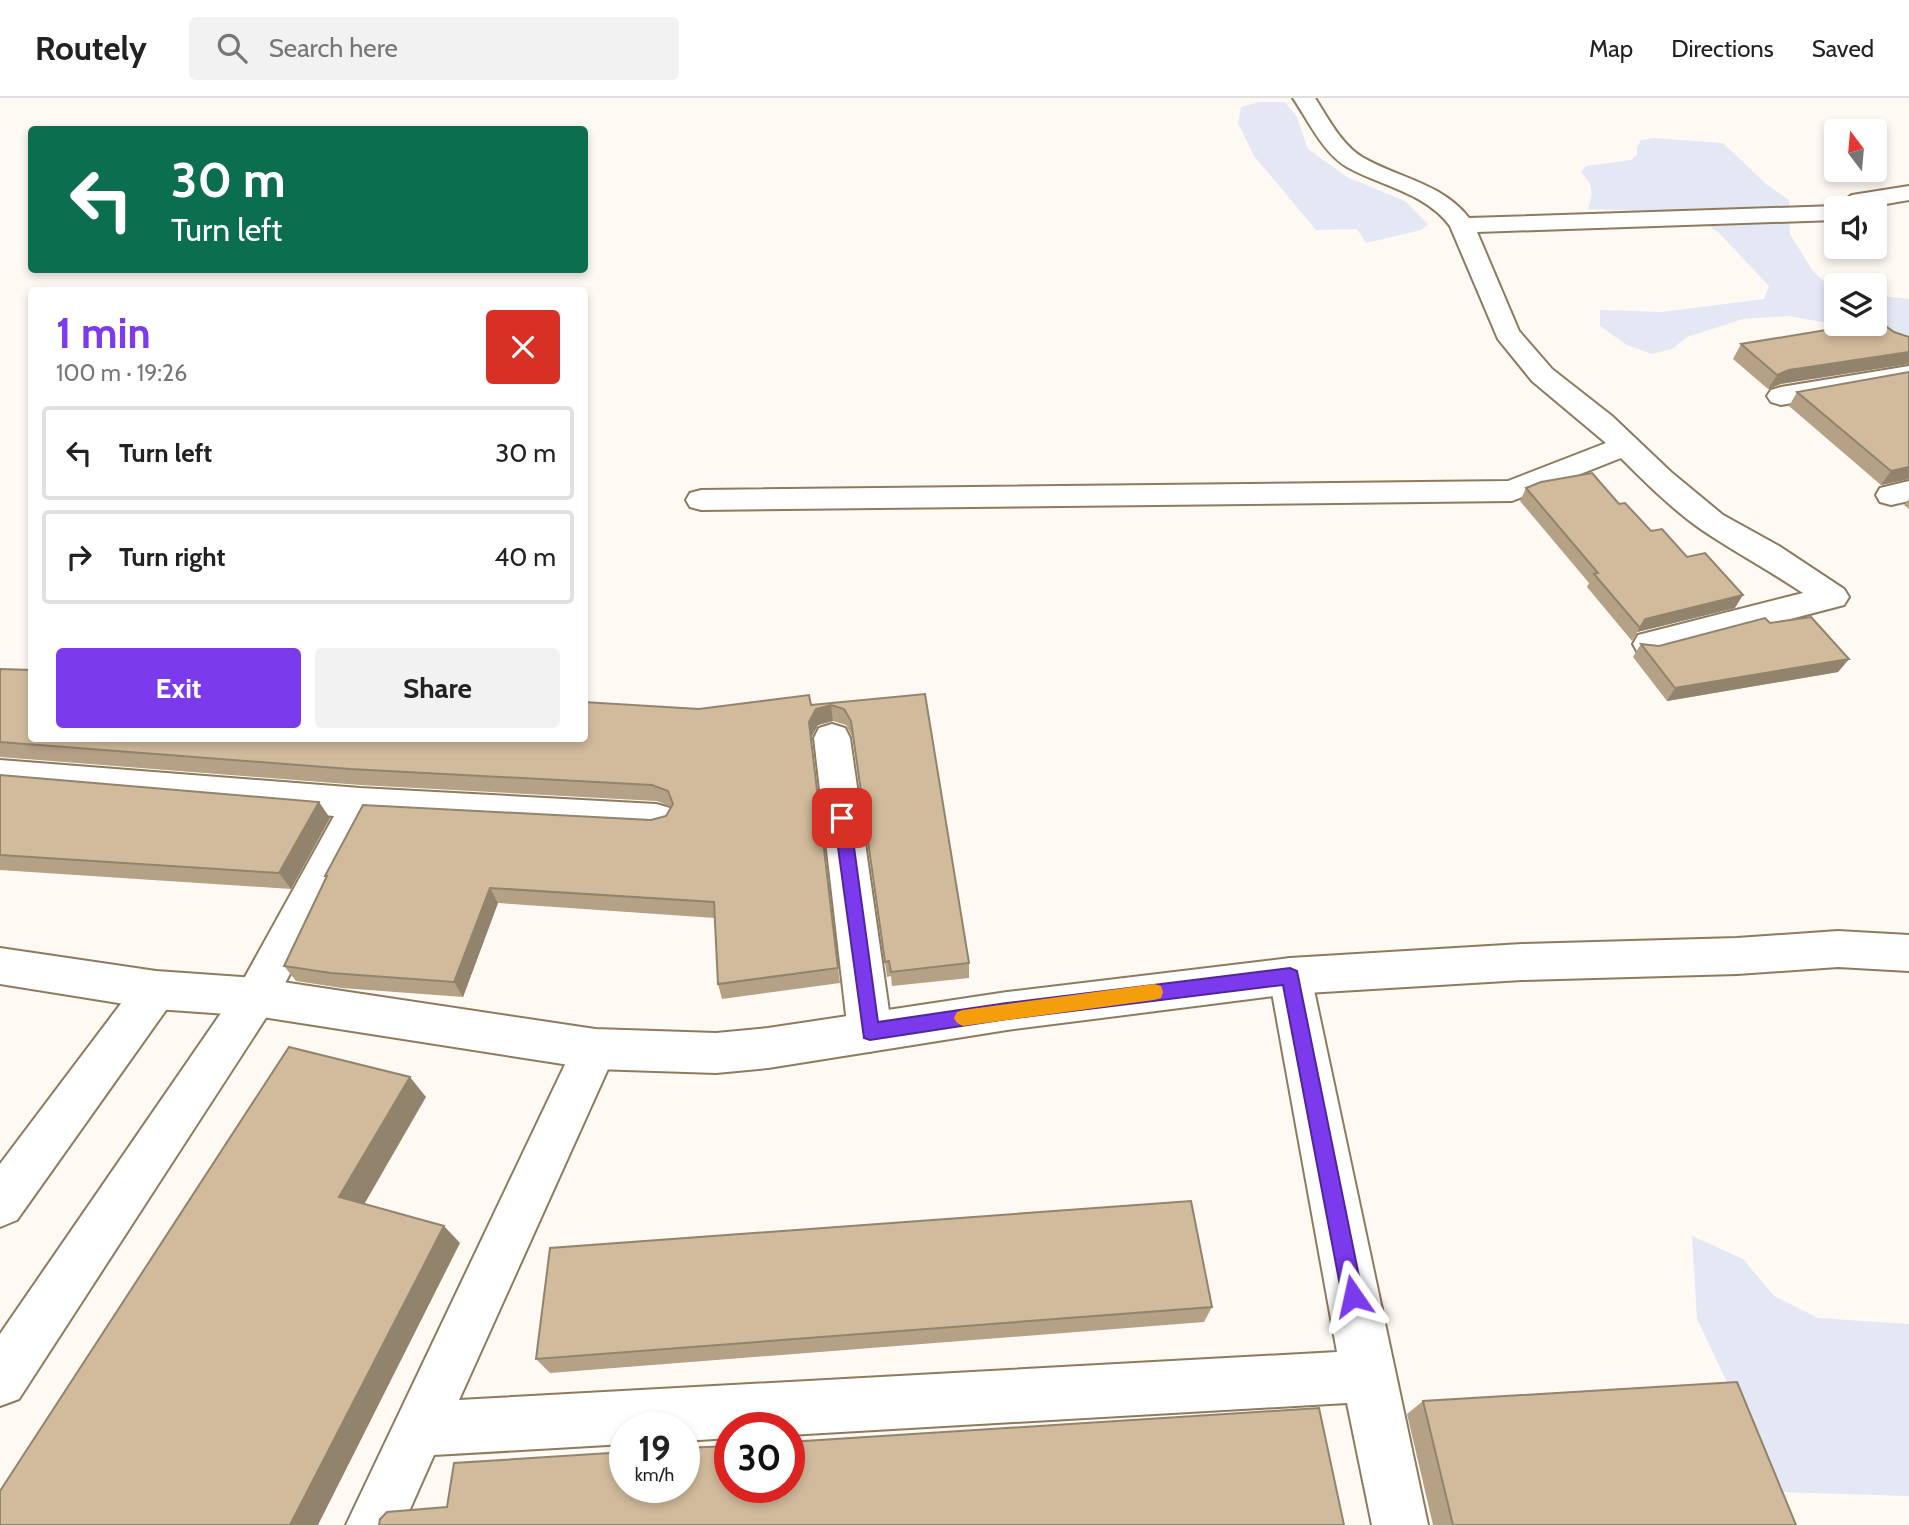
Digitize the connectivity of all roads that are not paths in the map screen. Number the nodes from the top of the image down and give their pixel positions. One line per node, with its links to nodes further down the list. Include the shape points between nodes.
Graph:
1 (1304, 98): 5 (street, via 1346,156 1444,203)
2 (1909, 193): 3 (street)
3 (1887, 196)
4 (1824, 213): 5 (street)
5 (1462, 225): 8 (street, via 1507,333 1522,354)
6 (1909, 374): 7 (street)
7 (1781, 396)
8 (1628, 445): 9 (street, via 1512,491); 10 (street, via 1712,522 1832,597)
9 (701, 500)
10 (1650, 644)
11 (832, 738): 20 (street)
12 (0, 774): 13 (street)
13 (360, 803): 14 (street); 19 (street)
14 (656, 819)
15 (1909, 953): 17 (street, via 1838,949)
16 (0, 966): 18 (street)
17 (1290, 976): 20 (street); 23 (street)
18 (156, 990): 19 (street); 22 (street)
19 (256, 997): 21 (street); 24 (street)
20 (870, 1032): 21 (street, via 716,1053)
21 (595, 1049): 25 (street)
22 (0, 1203)
23 (1368, 1376): 25 (street); 27 (street)
24 (0, 1380)
25 (420, 1429): 26 (street)
26 (374, 1525)
27 (1400, 1525)

